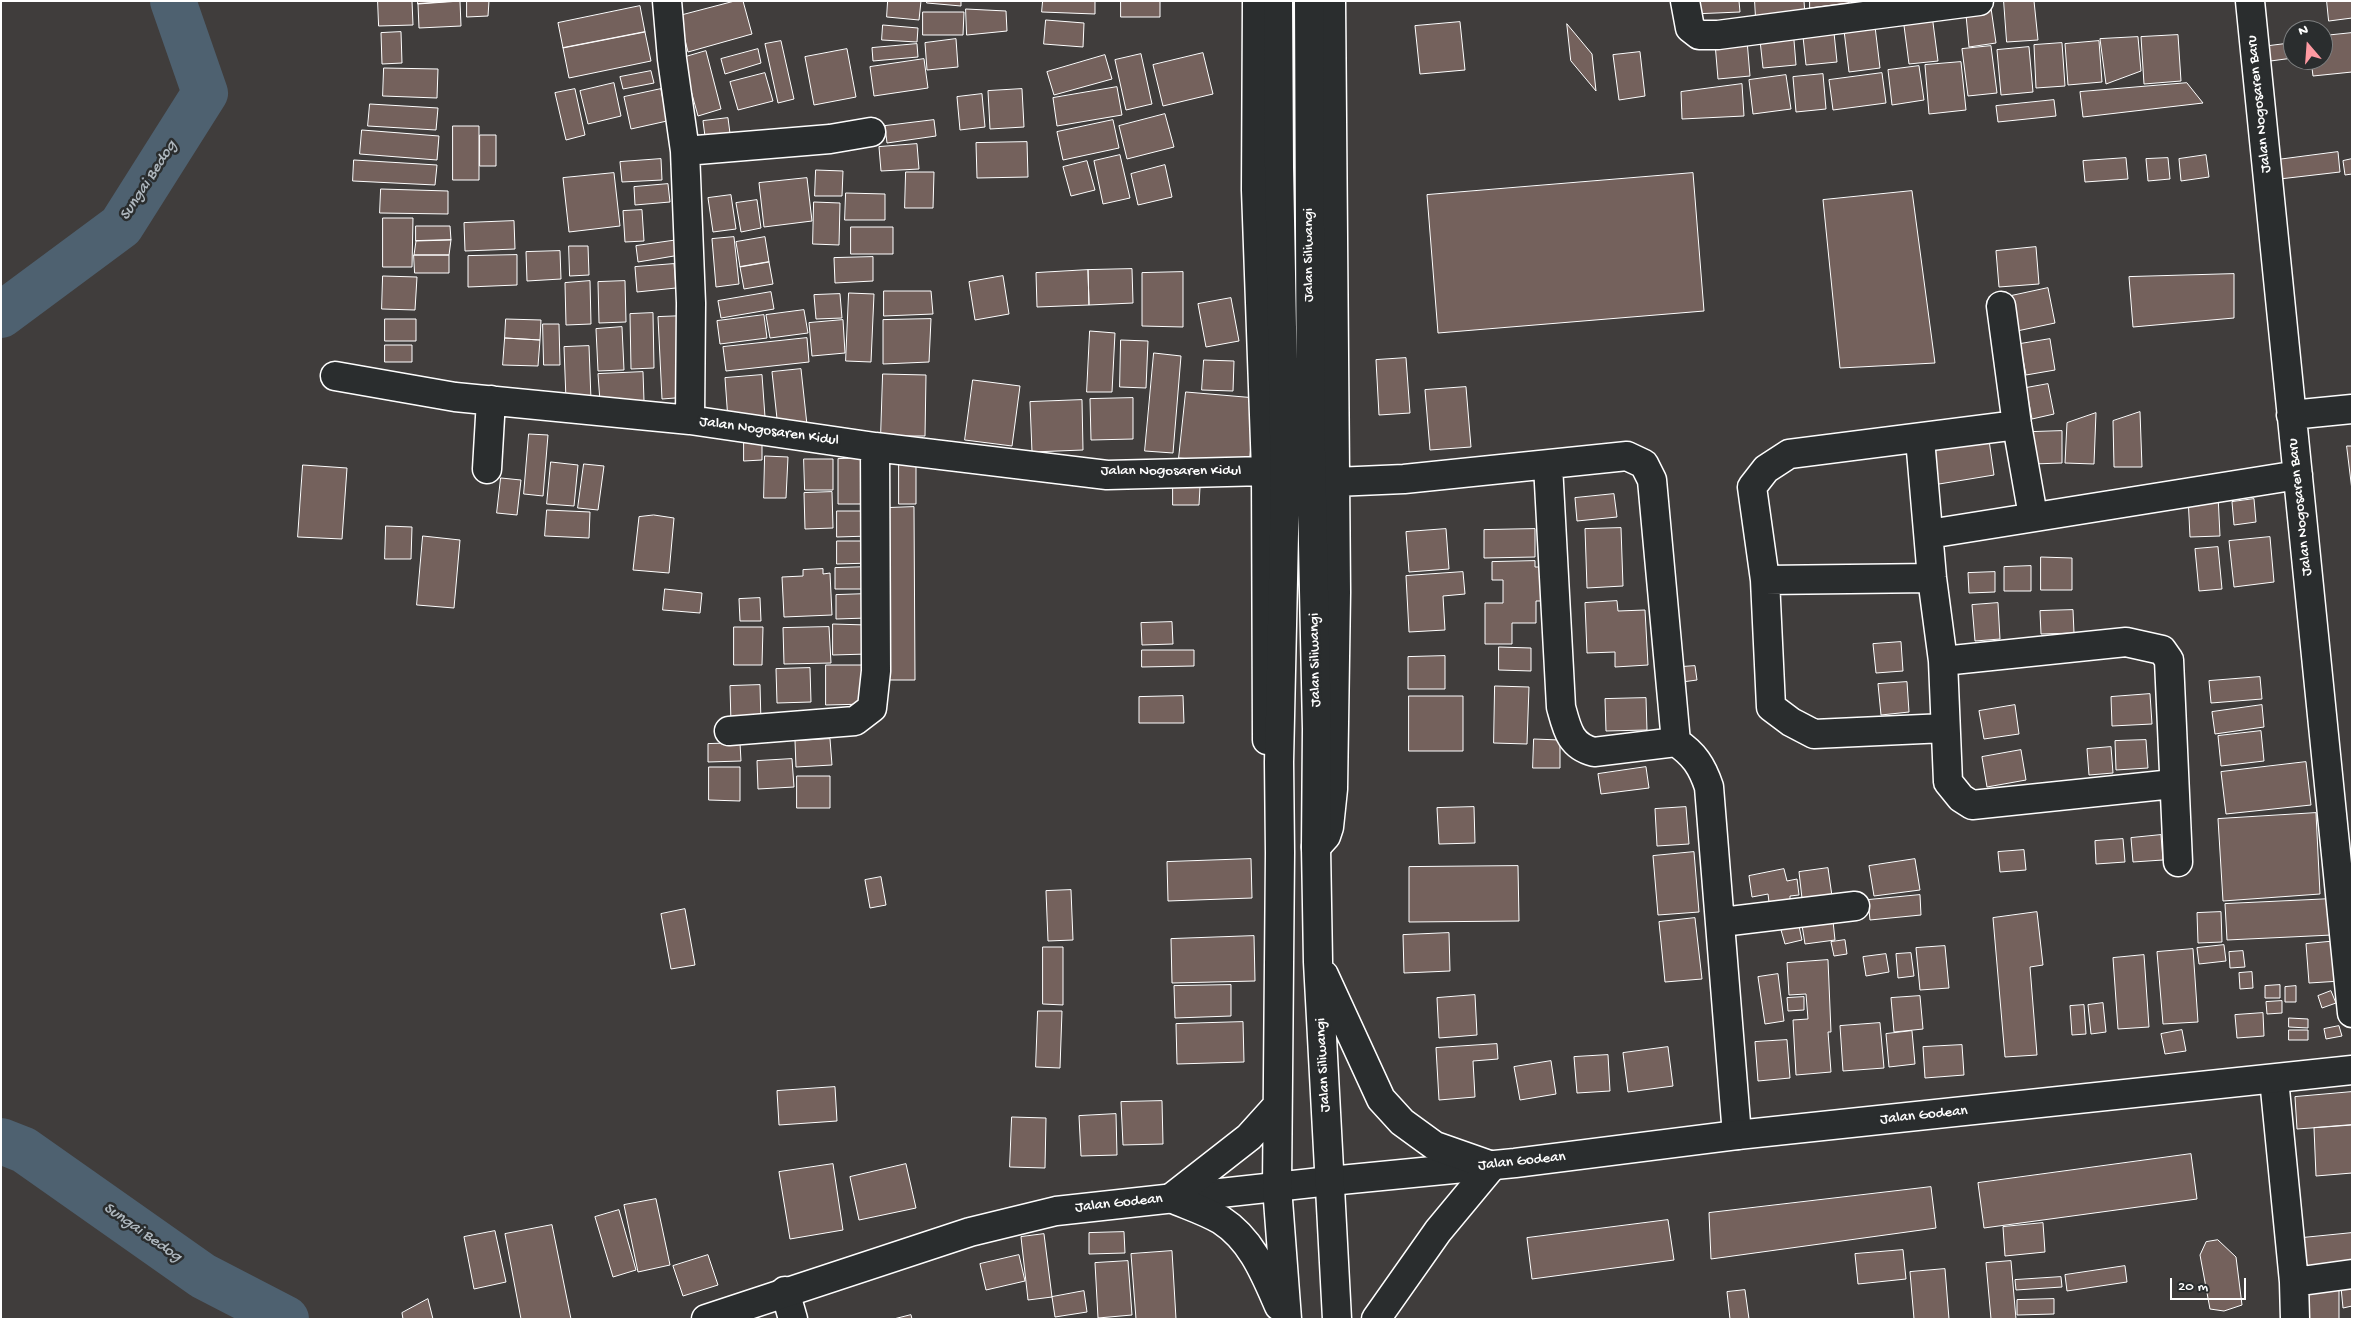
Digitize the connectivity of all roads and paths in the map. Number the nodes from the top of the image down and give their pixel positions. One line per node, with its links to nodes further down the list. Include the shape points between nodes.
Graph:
1 (668, 1): 11 (main road, Jalan Nogosaren Kidul, via 672,59)
2 (1257, 1): 23 (main road, via 1256,190)
3 (1278, 1): 37 (main road, Jalan Siliwangi, via 1285,488)
4 (1309, 1): 36 (main road, Jalan Siliwangi)
5 (1331, 1): 25 (main road)
6 (1685, 1): 9 (main road, via 1690,28 1699,35)
7 (1979, 1): 9 (main road)
8 (2250, 1): 16 (main road, Jalan Nogosaren Baru)
9 (1950, 3)
10 (871, 132): 11 (main road, via 820,140)
11 (686, 151): 17 (main road, Jalan Nogosaren Kidul, via 691,303)
12 (2001, 306): 18 (main road)
13 (335, 376): 14 (main road, via 455,397)
14 (491, 400): 17 (main road); 22 (main road)
15 (2352, 409): 16 (main road)
16 (2291, 415): 24 (main road, Jalan Nogosaren Baru)
17 (690, 420): 20 (main road, Jalan Nogosaren Kidul)
18 (2017, 425): 19 (main road); 26 (main road)
19 (1920, 439): 27 (main road); 29 (main road, via 1789,454 1766,469 1752,487)
20 (875, 447): 23 (main road, Jalan Nogosaren Kidul, via 1107,475); 32 (main road, via 876,661 872,708 855,721)
21 (1548, 465): 25 (main road); 33 (main road, via 1627,456 1644,464 1652,480); 33 (main road, via 1561,707 1567,729 1575,743 1594,752)
22 (487, 469)
23 (1266, 472): 37 (main road, via 1268,834)
24 (2298, 474): 26 (main road); 35 (main road, Jalan Nogosaren Baru)
25 (1335, 482): 36 (main road, via 1333,789 1329,827)
26 (2033, 516): 27 (main road)
27 (1929, 534): 28 (main road)
28 (1932, 578): 29 (main road); 30 (main road)
29 (1765, 580): 31 (main road, via 1772,707 1814,734)
30 (1943, 661): 31 (main road); 34 (main road, via 2126,642 2162,650 2169,660)
31 (1946, 728): 34 (main road, via 1948,782 1961,798 1972,804)
32 (729, 731)
33 (1676, 742): 40 (main road, via 1700,763 1709,787)
34 (2173, 784): 38 (main road)
35 (2342, 813): 42 (main road, Jalan Nogosaren Baru)
36 (1316, 847): 41 (main road, Jalan Siliwangi)
37 (1280, 853): 45 (main road, Jalan Siliwangi)
38 (2178, 862)
39 (1855, 906): 40 (main road)
40 (1722, 922): 46 (main road)
41 (1318, 962): 47 (main road, via 1381,1099 1402,1122 1435,1146); 48 (main road, Jalan Siliwangi)
42 (2352, 1013)
43 (2352, 1070): 44 (main road, Jalan Godean)
44 (2274, 1078): 46 (main road, Jalan Godean); 52 (main road)
45 (1278, 1106): 49 (main road, Jalan Siliwangi); 50 (main road, via 1250,1137)
46 (1737, 1135): 47 (main road, Jalan Godean)
47 (1492, 1166): 48 (main road, Jalan Godean); 58 (main road, via 1438,1230)
48 (1330, 1181): 49 (main road, Jalan Godean); 57 (main road, Jalan Siliwangi)
49 (1277, 1187): 50 (main road, Jalan Godean); 56 (main road, Jalan Siliwangi)
50 (1171, 1198): 53 (main road, Jalan Godean, via 1056,1211 1018,1220 970,1232); 56 (main road, via 1221,1220 1241,1236 1256,1256)
51 (2352, 1274): 52 (main road)
52 (2294, 1282): 59 (main road)
53 (785, 1291): 54 (main road, Jalan Godean); 55 (main road)
54 (706, 1319)
55 (793, 1319)
56 (1286, 1319)
57 (1337, 1319)
58 (1376, 1319)
59 (2294, 1319)

